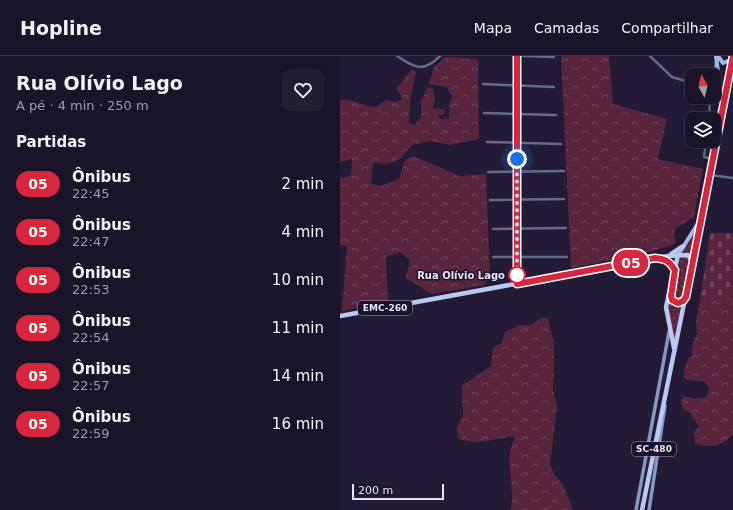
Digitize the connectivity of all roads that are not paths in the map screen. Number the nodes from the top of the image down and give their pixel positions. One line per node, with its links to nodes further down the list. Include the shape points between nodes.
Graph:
1 (397, 56): 2 (street, via 411,65 423,67 429,66)
2 (440, 56)
3 (517, 56): 12 (street)
4 (523, 56): 6 (street)
5 (650, 56): 10 (street, via 672,77)
6 (554, 57)
7 (717, 57): 8 (main road, via 723,63); 9 (street); 14 (main road)
8 (733, 57): 14 (main road, SC-480)
9 (715, 68)
10 (685, 81)
11 (483, 84): 12 (street)
12 (517, 85): 13 (street); 16 (street)
13 (554, 87)
14 (722, 110): 22 (main road, SC-480)
15 (484, 113): 16 (street)
16 (517, 114): 17 (street); 19 (street)
17 (556, 115)
18 (487, 142): 19 (street)
19 (517, 142): 20 (street); 25 (street)
20 (561, 144)
21 (705, 148): 22 (street, via 704,157)
22 (713, 159): 26 (main road, SC-480)
23 (564, 171): 25 (street)
24 (488, 172): 25 (street)
25 (517, 172): 29 (street)
26 (710, 175): 27 (street); 31 (main road, SC-480)
27 (733, 178)
28 (564, 198): 29 (street)
29 (517, 199): 30 (street); 34 (street)
30 (490, 200)
31 (702, 217): 35 (main road, SC-480); 42 (main road, SC-480)
32 (566, 228): 34 (street)
33 (493, 229): 34 (street)
34 (517, 229): 39 (street)
35 (683, 246): 36 (main road, SC-480); 37 (highway)
36 (678, 255): 37 (highway, EMC-260); 42 (highway, via 688,255); 43 (highway, SC-480)
37 (668, 256): 41 (highway, EMC-260)
38 (493, 257): 39 (street)
39 (517, 257): 40 (street); 44 (street)
40 (567, 257)
41 (655, 258): 43 (highway, via 669,261); 44 (highway, EMC-260)
42 (692, 262): 46 (highway, SC-480)
43 (675, 270): 45 (highway, SC-480)
44 (517, 284): 47 (highway, EMC-260)
45 (671, 290): 46 (highway, via 671,298 675,302 681,302); 48 (highway, SC-480, via 666,307)
46 (686, 297): 49 (highway, SC-480)
47 (340, 316)
48 (669, 327): 49 (highway, SC-480, via 674,342); 51 (main road, via 667,351)
49 (674, 354): 50 (highway, SC-480)
50 (666, 389): 52 (highway, SC-480); 53 (main road)
51 (636, 510)
52 (642, 510)
53 (649, 510)

